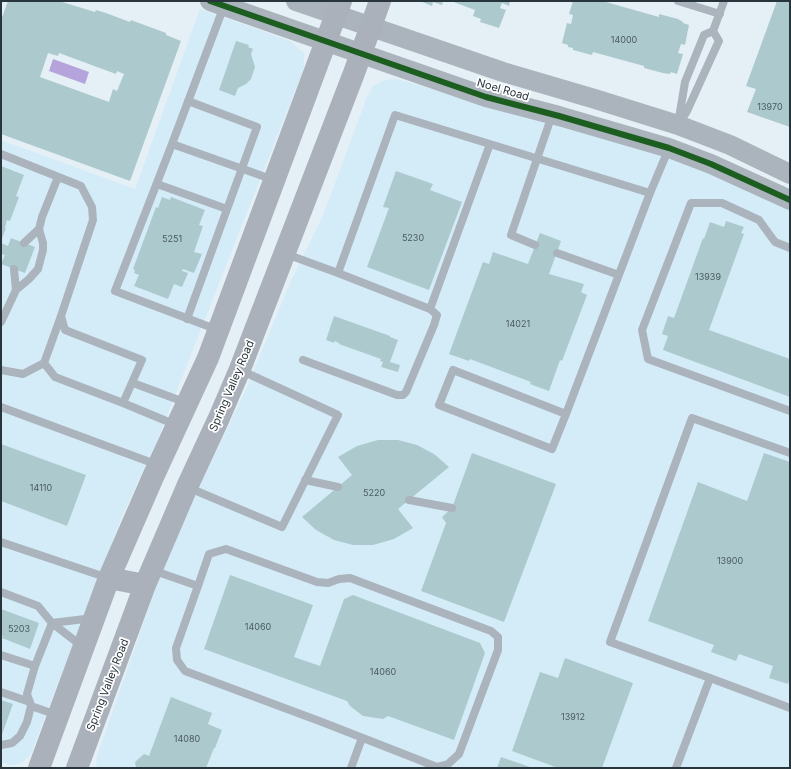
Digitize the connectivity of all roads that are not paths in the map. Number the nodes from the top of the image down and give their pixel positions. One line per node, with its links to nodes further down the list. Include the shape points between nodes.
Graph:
1 (296, 1): 6 (street, Noel Road)
2 (380, 1): 8 (main road, Spring Valley Road)
3 (678, 1): 7 (lane)
4 (724, 1): 7 (lane)
5 (217, 3): 10 (street, Noel Road); 12 (lane)
6 (338, 8): 8 (street, Noel Road); 10 (main road)
7 (720, 14): 9 (lane)
8 (370, 27): 11 (main road, Spring Valley Road); 14 (street, Noel Road, via 503,72)
9 (713, 31): 14 (lane, via 704,35 685,82); 14 (lane, via 719,41)
10 (325, 41): 11 (street, Noel Road); 23 (main road)
11 (361, 54): 13 (street, Noel Road, via 486,97); 33 (main road, Spring Valley Road)
12 (188, 101): 15 (lane); 20 (lane, via 257,127)
13 (552, 114): 17 (street, Noel Road); 19 (lane)
14 (678, 125): 17 (street); 21 (street, Noel Road, via 730,145)
15 (172, 144): 20 (lane); 24 (lane)
16 (490, 144): 19 (lane); 35 (lane, via 395,115); 38 (lane)
17 (669, 148): 25 (lane); 26 (street, Noel Road, via 712,164)
18 (1, 154): 22 (lane)
19 (537, 159): 25 (lane); 30 (lane, via 511,236)
20 (243, 168): 23 (lane); 27 (lane)
21 (790, 174)
22 (58, 177): 28 (lane); 39 (lane, via 81,186 92,207 93,220)
23 (274, 180): 42 (main road)
24 (158, 184): 27 (lane); 40 (lane, via 115,291)
25 (650, 193): 36 (lane)
26 (790, 200)
27 (228, 209): 40 (lane)
28 (39, 229): 29 (lane); 37 (lane, via 43,250 38,269)
29 (24, 243)
30 (535, 245)
31 (790, 248): 52 (lane, via 775,242 759,220 722,203 691,203 642,330 648,359)
32 (557, 253): 36 (lane)
33 (285, 254): 35 (lane); 47 (main road, Spring Valley Road)
34 (14, 269): 37 (lane)
35 (338, 273): 38 (lane)
36 (619, 275): 53 (lane)
37 (16, 290): 41 (lane)
38 (430, 309): 44 (lane, via 437,315 434,325 403,395)
39 (61, 316): 45 (lane); 48 (lane, via 65,330 142,360)
40 (187, 319): 42 (lane)
41 (1, 322)
42 (219, 331): 43 (main road)
43 (208, 358): 47 (main road); 49 (main road)
44 (303, 360)
45 (44, 363): 46 (lane, via 23,374); 50 (lane, via 55,377)
46 (1, 370)
47 (240, 370): 57 (lane, via 338,415); 58 (main road, Spring Valley Road)
48 (133, 382): 49 (lane); 50 (lane)
49 (188, 403): 54 (main road)
50 (123, 404): 54 (lane)
51 (1, 407): 56 (lane)
52 (790, 411)
53 (566, 414): 53 (lane, via 453,370 439,405 552,449)
54 (177, 426): 56 (main road)
55 (790, 454): 72 (lane, via 692,418 610,642)
56 (159, 465): 64 (main road)
57 (305, 480): 58 (lane, via 282,527); 59 (lane)
58 (187, 487): 63 (main road, Spring Valley Road)
59 (338, 487)
60 (409, 500): 61 (lane)
61 (452, 508)
62 (1, 542): 64 (lane)
63 (149, 577): 64 (main road); 65 (lane); 80 (main road, Spring Valley Road)
64 (110, 578): 67 (main road)
65 (198, 586): 77 (lane, via 176,648 177,660 185,672); 77 (lane, via 209,554 226,550 316,582 350,578 491,631 498,637 498,650 460,754 448,764 438,767)
66 (1, 592): 68 (lane, via 38,606)
67 (95, 618): 68 (lane); 69 (main road)
68 (52, 623): 69 (lane); 71 (lane)
69 (84, 647): 76 (main road)
70 (1, 655): 71 (lane)
71 (35, 666): 74 (lane, via 27,694)
72 (710, 678): 75 (lane); 82 (lane)
73 (1, 692): 74 (lane)
74 (30, 704): 76 (lane); 78 (lane, via 27,722 20,736 12,743)
75 (790, 708)
76 (58, 715): 79 (main road)
77 (362, 738): 81 (lane)
78 (1, 745)
79 (38, 768)
80 (77, 768)
81 (351, 768)
82 (676, 768)

